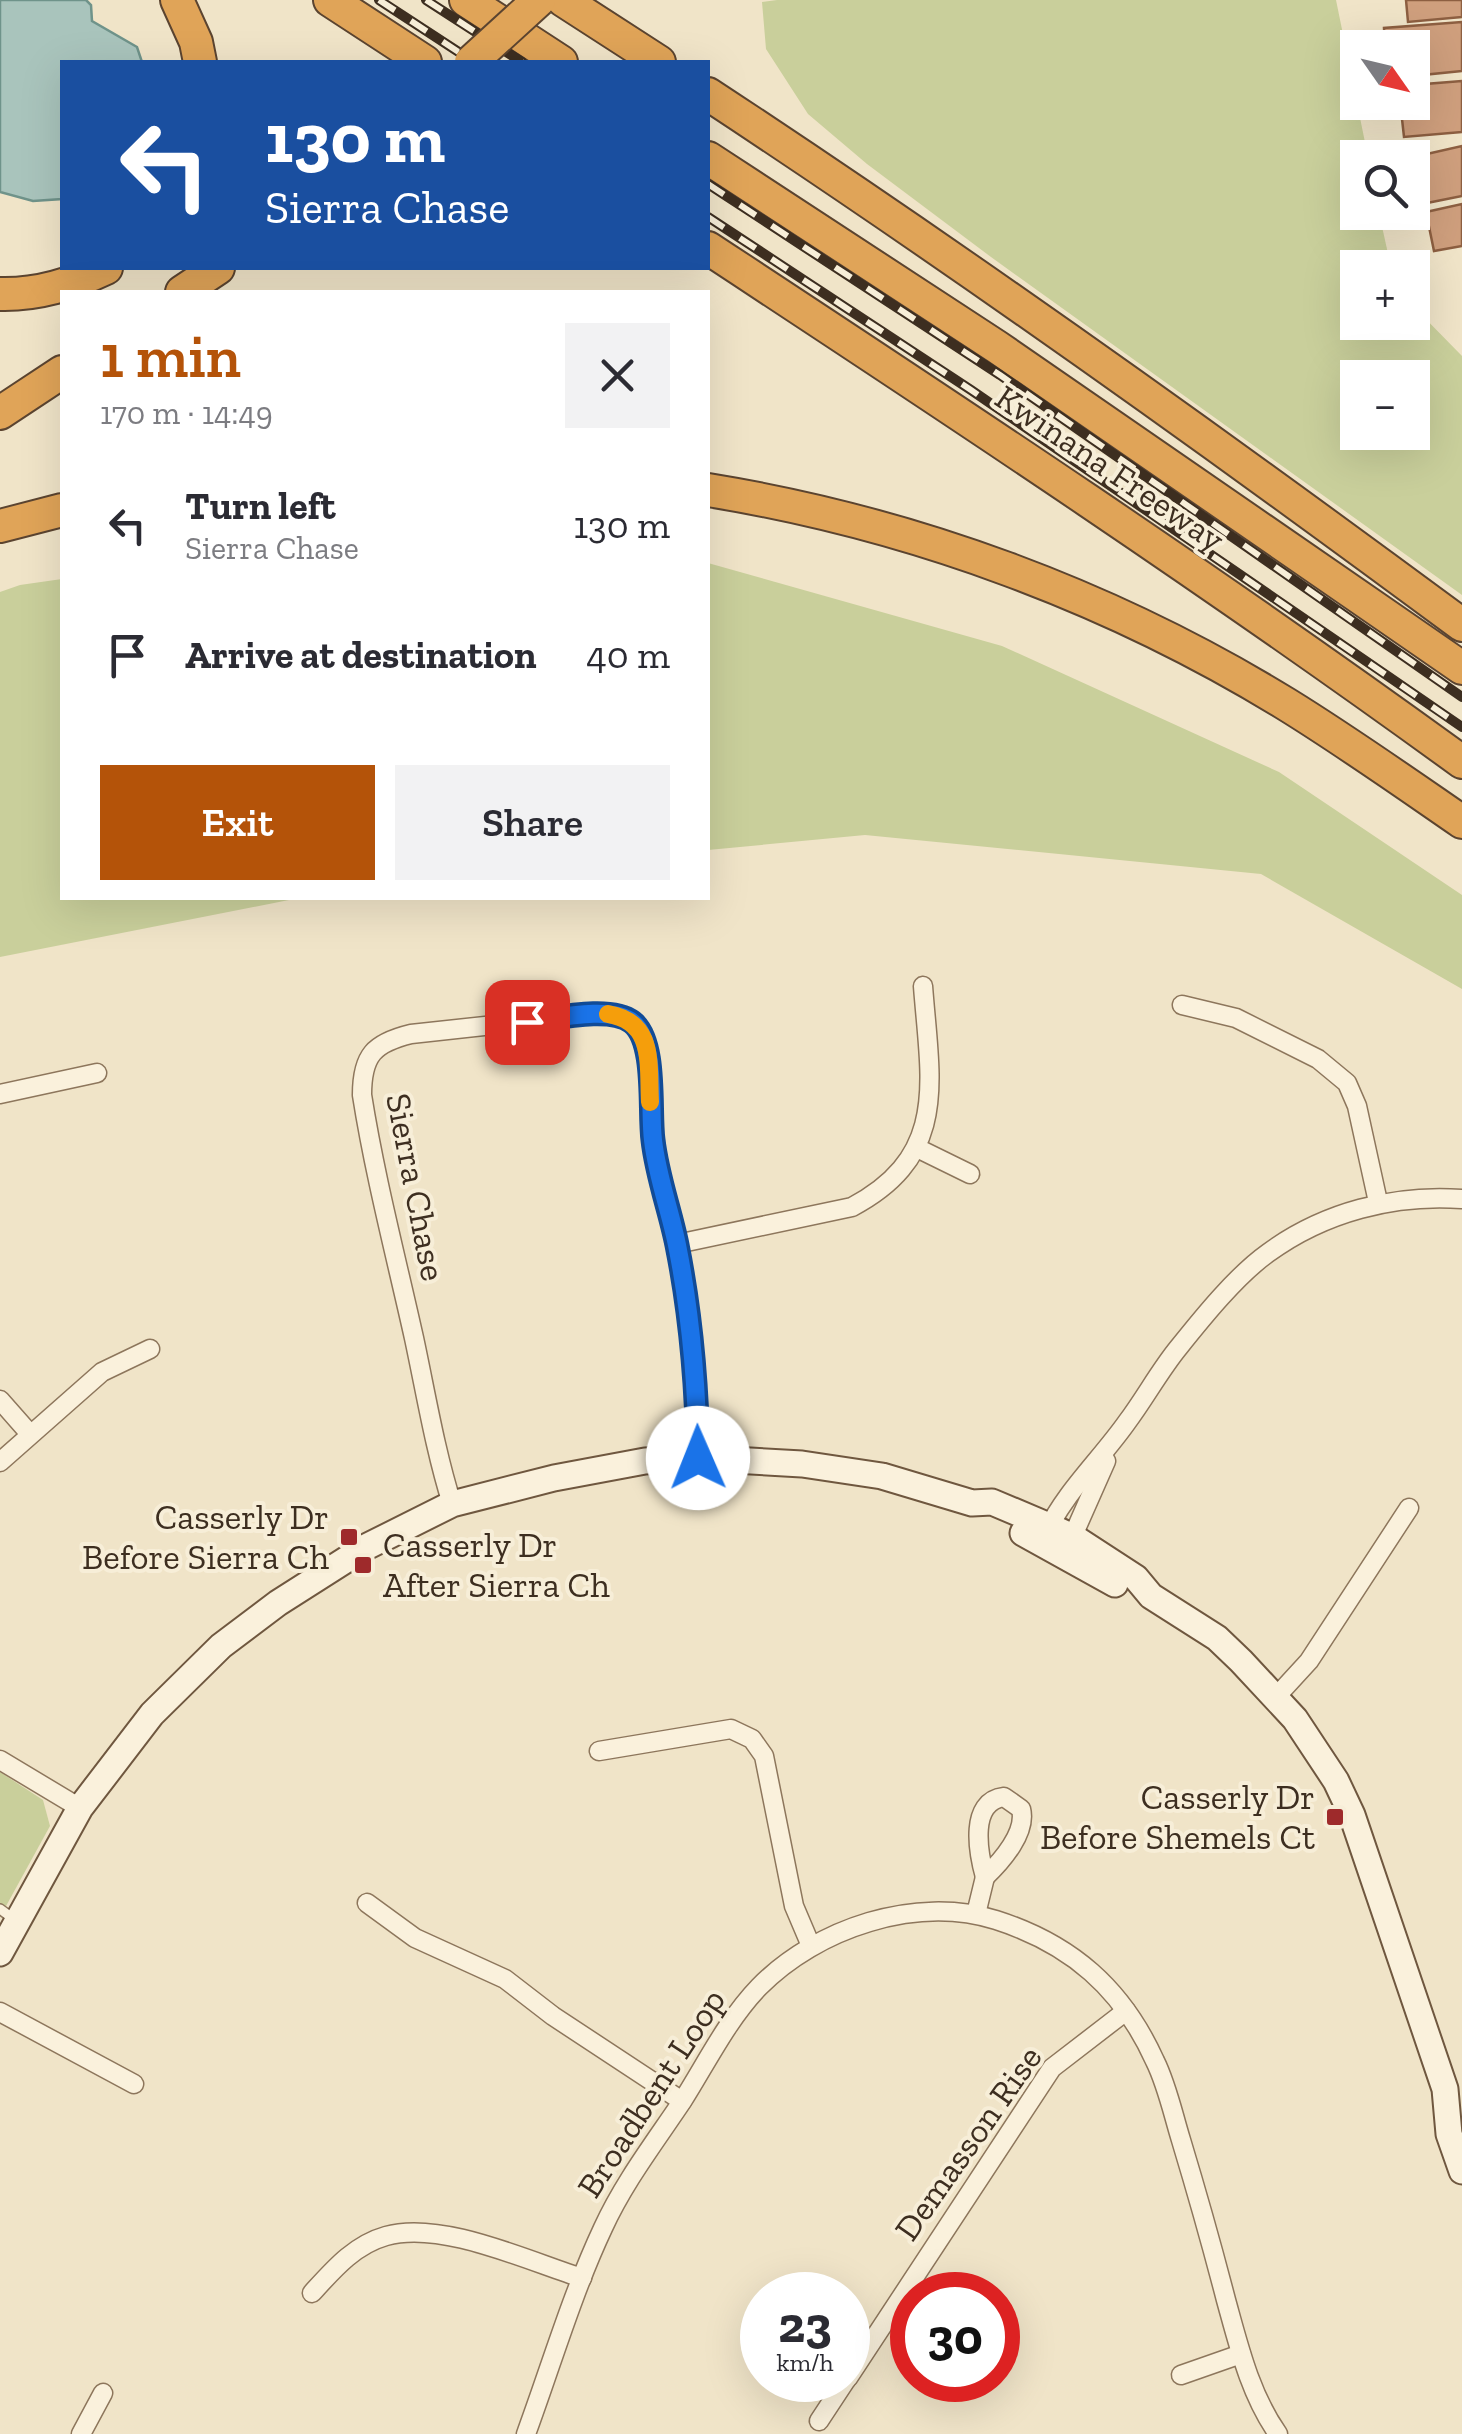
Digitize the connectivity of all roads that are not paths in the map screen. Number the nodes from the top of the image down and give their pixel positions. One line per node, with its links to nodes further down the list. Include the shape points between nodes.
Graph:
1 (178, 0): 7 (highway)
2 (330, 0): 8 (highway)
3 (466, 0): 11 (highway)
4 (519, 0): 9 (highway)
5 (539, 0): 10 (highway, bridge)
6 (563, 0): 12 (highway)
7 (200, 60)
8 (422, 60)
9 (456, 60)
10 (473, 60)
11 (558, 60)
12 (656, 60)
13 (710, 95): 25 (highway, via 1216,444)
14 (710, 159): 26 (highway, Kwinana Freeway)
15 (710, 249): 27 (highway, Kwinana Freeway)
16 (102, 270): 19 (highway, via 41,292)
17 (215, 270): 18 (highway)
18 (185, 290)
19 (0, 294)
20 (60, 373): 21 (highway)
21 (0, 413)
22 (710, 490): 28 (highway, via 928,542 1111,612 1285,703)
23 (60, 511): 24 (highway)
24 (0, 526)
25 (1462, 625)
26 (1462, 668)
27 (1462, 762)
28 (1462, 822)
29 (923, 986): 33 (street, via 929,1110)
30 (1182, 1005): 36 (street, via 1236,1018 1318,1059 1347,1082)
31 (97, 1072): 32 (street)
32 (0, 1094)
33 (917, 1148): 34 (street); 37 (street, via 900,1174 852,1207)
34 (970, 1174)
35 (1462, 1199): 36 (street)
36 (1378, 1202): 41 (street, via 1266,1254 1176,1349)
37 (677, 1244): 42 (street, Sierra Chase, via 697,1390); 44 (street, Sierra Chase, via 653,1141 648,1054 635,1024 604,1014 412,1034 373,1051 362,1076 373,1162)
38 (150, 1349): 40 (street, via 102,1372)
39 (0, 1400): 40 (street)
40 (30, 1434): 43 (street)
41 (1116, 1437): 46 (street); 46 (street, via 1062,1506)
42 (698, 1458): 44 (street, via 554,1478); 46 (street, via 882,1476 972,1502 992,1518)
43 (0, 1462)
44 (452, 1504): 50 (street, via 336,1566 221,1646 152,1714)
45 (1409, 1508): 47 (street, via 1309,1661)
46 (1057, 1540): 47 (street, via 1129,1592 1152,1596 1216,1638)
47 (1276, 1697): 60 (street, via 1312,1743 1352,1815)
48 (599, 1751): 55 (street, via 731,1730 752,1739 764,1756 794,1906)
49 (1, 1763): 50 (street)
50 (80, 1808): 54 (street)
51 (985, 1877): 53 (street)
52 (367, 1903): 61 (street, via 415,1938 505,1979)
53 (976, 1914): 55 (street, Broadbent Loop, via 888,1918); 57 (street, Broadbent Loop, via 1063,1948)
54 (8, 1915): 56 (street)
55 (811, 1946): 61 (street, Broadbent Loop, via 760,1986)
56 (0, 1954)
57 (1126, 2011): 66 (street, Demasson Rise, via 1052,2068); 67 (street, Broadbent Loop, via 1155,2060 1172,2109)
58 (0, 2012): 59 (street)
59 (134, 2084)
60 (1445, 2089): 62 (street); 63 (street, via 1449,2134)
61 (682, 2101): 64 (street, Broadbent Loop, via 622,2190)
62 (1462, 2116)
63 (1462, 2171)
64 (582, 2278): 65 (street, via 452,2237 414,2232 362,2246); 73 (street, Broadbent Loop)
65 (312, 2293)
66 (870, 2344)
67 (1241, 2354): 68 (street); 74 (street, Broadbent Loop)
68 (1181, 2375)
69 (102, 2393): 72 (street)
70 (832, 2402): 71 (street, Demasson Rise)
71 (820, 2420)
72 (81, 2434)
73 (526, 2434)
74 (1278, 2434)

